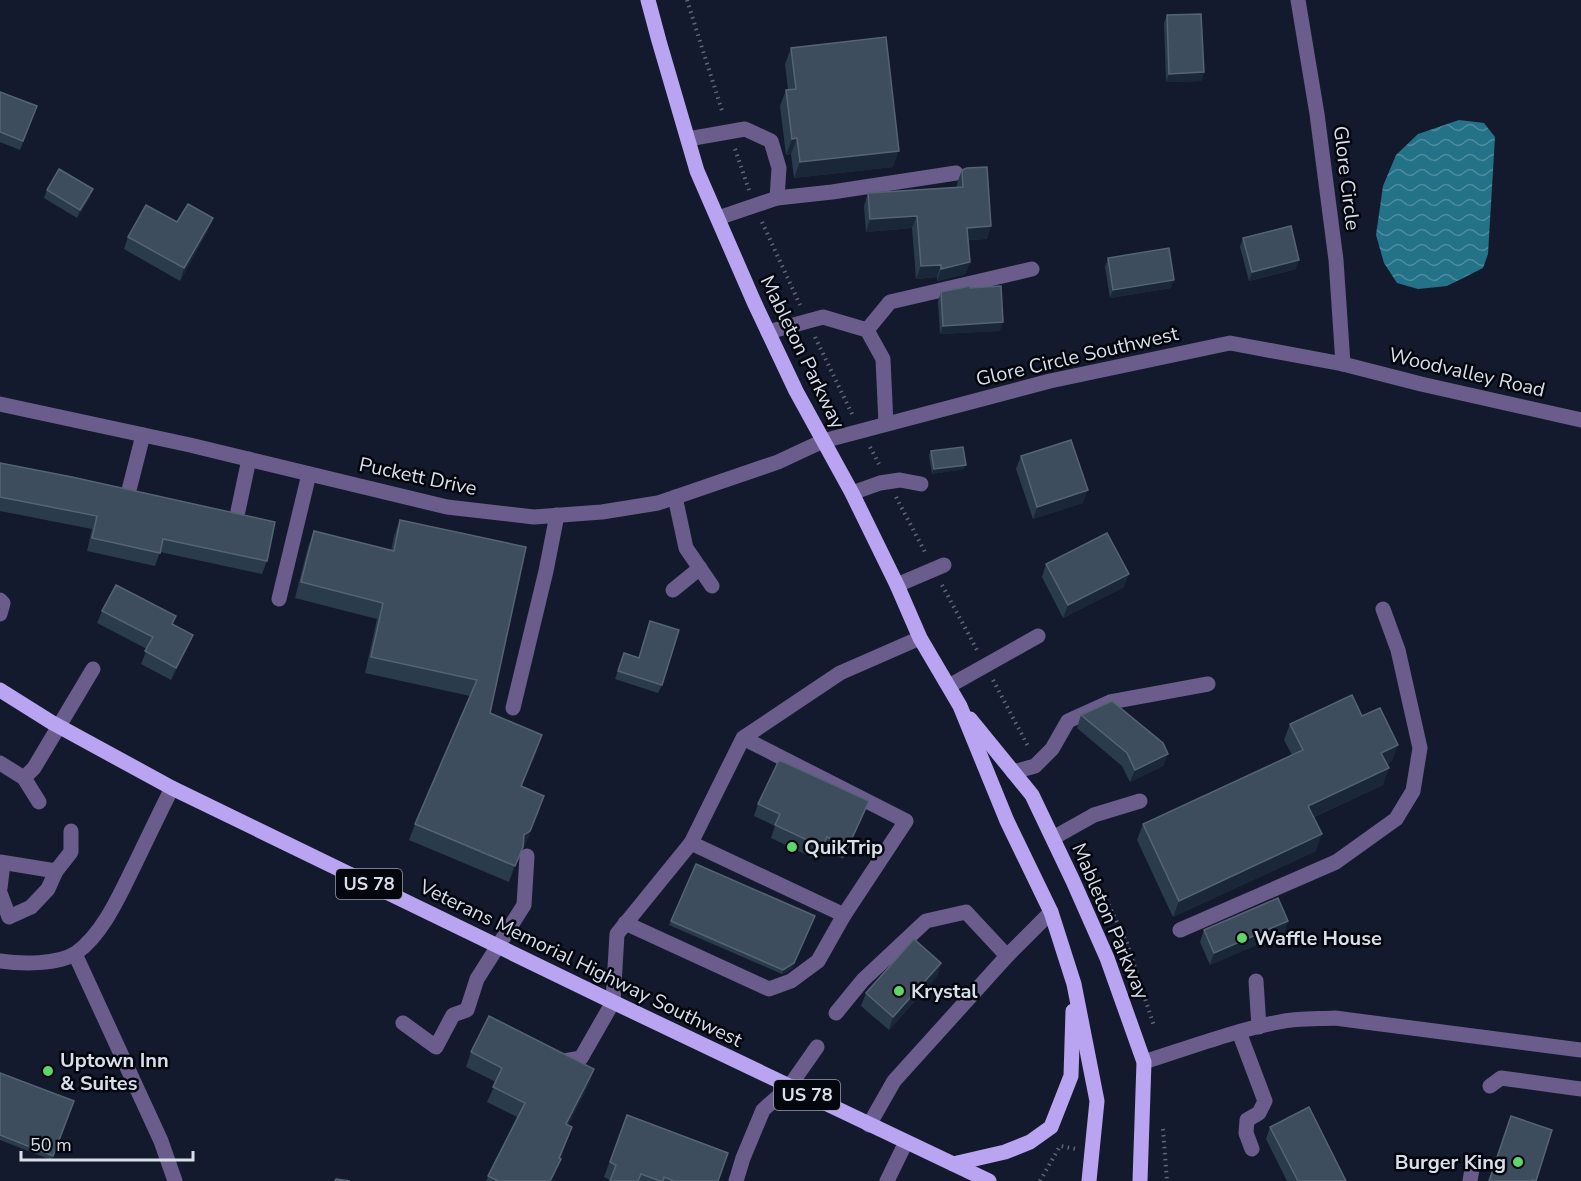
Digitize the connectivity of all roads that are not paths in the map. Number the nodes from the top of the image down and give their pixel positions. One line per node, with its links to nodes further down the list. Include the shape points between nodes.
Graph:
1 (648, 0): 3 (main road, Mableton Parkway)
2 (1298, 0): 10 (street, Glore Circle, via 1336,260)
3 (688, 139): 5 (street, via 745,129 771,141 780,168); 6 (main road, Mableton Parkway)
4 (956, 173): 5 (street)
5 (777, 198): 6 (street)
6 (718, 218): 9 (main road, Mableton Parkway)
7 (1032, 269): 8 (street, via 890,302)
8 (867, 330): 9 (street, via 823,317); 13 (street, via 883,359)
9 (768, 332): 15 (main road, Mableton Parkway)
10 (1343, 364): 12 (street, Woodvalley Road); 13 (street, Glore Circle Southwest, via 1230,343 1050,381)
11 (0, 404): 14 (street, Puckett Drive)
12 (1581, 420)
13 (886, 424): 15 (street, Glore Circle Southwest)
14 (143, 435): 16 (street, Puckett Drive); 19 (street)
15 (823, 441): 20 (main road, Mableton Parkway); 21 (street, Puckett Drive, via 778,462)
16 (249, 459): 17 (street, Puckett Drive); 22 (street)
17 (309, 474): 23 (street, Puckett Drive, via 447,507 534,517); 29 (street)
18 (921, 484): 20 (street, via 900,480)
19 (128, 494)
20 (852, 494): 26 (main road, Mableton Parkway)
21 (675, 497): 23 (street, Puckett Drive, via 602,512); 25 (street, via 686,548)
22 (238, 511)
23 (557, 515): 40 (street)
24 (944, 565): 26 (street)
25 (700, 568): 27 (street); 28 (street)
26 (897, 585): 34 (main road, Mableton Parkway)
27 (712, 586)
28 (673, 590)
29 (279, 599)
30 (0, 600): 32 (street)
31 (1383, 609): 60 (street, via 1398,650 1420,748 1413,790 1396,819 1336,862)
32 (0, 614)
33 (1038, 636): 37 (street)
34 (920, 638): 37 (main road, Mableton Parkway); 42 (street, via 840,673)
35 (93, 669): 41 (street)
36 (1208, 684): 44 (street, via 1110,702 1068,722 1052,749 1035,766)
37 (949, 686): 39 (main road, Mableton Parkway)
38 (0, 690): 41 (main road, Veterans Memorial Highway Southwest / US 78)
39 (960, 706): 44 (main road, Mableton Parkway); 57 (main road, Mableton Parkway, via 1007,821)
40 (513, 708)
41 (58, 726): 45 (street); 46 (main road, Veterans Memorial Highway Southwest / US 78)
42 (743, 738): 51 (street); 58 (street, via 906,821)
43 (0, 763): 45 (street)
44 (1013, 772): 50 (main road, Mableton Parkway, via 1032,795)
45 (24, 778): 48 (street)
46 (172, 788): 61 (main road, Veterans Memorial Highway Southwest / US 78); 62 (street, via 101,927)
47 (1140, 801): 50 (street, via 1094,816)
48 (39, 802)
49 (72, 831): 54 (street, via 71,852)
50 (1053, 838): 75 (main road, Mableton Parkway, via 1107,958)
51 (691, 843): 58 (street); 59 (street)
52 (527, 856): 61 (street, via 524,905)
53 (2, 863): 54 (street); 55 (street)
54 (56, 871): 56 (street, via 48,890 32,907 9,917)
55 (0, 888)
56 (0, 893)
57 (1051, 912): 63 (street); 66 (main road, Mableton Parkway)
58 (844, 915): 59 (street, via 818,961 791,981 769,988)
59 (625, 923): 67 (street, via 617,934)
60 (1180, 930)
61 (497, 946): 67 (main road, Veterans Memorial Highway Southwest / US 78); 69 (street, via 477,979 467,1010 453,1015 436,1047)
62 (75, 954): 64 (street, via 36,964); 85 (street, via 161,1141)
63 (1007, 956): 68 (street, via 966,912 926,921 863,980); 79 (street, via 894,1081)
64 (0, 961)
65 (1256, 981): 70 (street)
66 (1074, 984): 82 (main road, via 1071,1076 1050,1127 1030,1142 1005,1152); 88 (main road, Mableton Parkway, via 1096,1101)
67 (613, 1002): 74 (street, via 581,1058); 77 (main road, Veterans Memorial Highway Southwest / US 78)
68 (836, 1013)
69 (403, 1023)
70 (1259, 1027): 71 (street); 73 (street, via 1335,1018)
71 (1239, 1032): 75 (street); 81 (street, via 1265,1101 1259,1113 1247,1120 1246,1133)
72 (817, 1047): 77 (street)
73 (1581, 1050)
74 (564, 1061)
75 (1144, 1062): 89 (main road, Mableton Parkway)
76 (1490, 1086): 78 (street, via 1500,1078)
77 (789, 1087): 79 (main road, Veterans Memorial Highway Southwest / US 78); 84 (street, via 763,1110)
78 (1580, 1094)
79 (869, 1125): 80 (main road, Veterans Memorial Highway Southwest / US 78)
80 (906, 1142): 82 (main road, Veterans Memorial Highway Southwest / US 78); 86 (street)
81 (1252, 1149)
82 (953, 1164): 83 (main road, Veterans Memorial Highway Southwest / US 78)
83 (968, 1177): 87 (main road, Veterans Memorial Highway Southwest / US 78)
84 (738, 1180)
85 (175, 1181)
86 (887, 1181)
87 (989, 1181)
88 (1089, 1181)
89 (1140, 1181)

